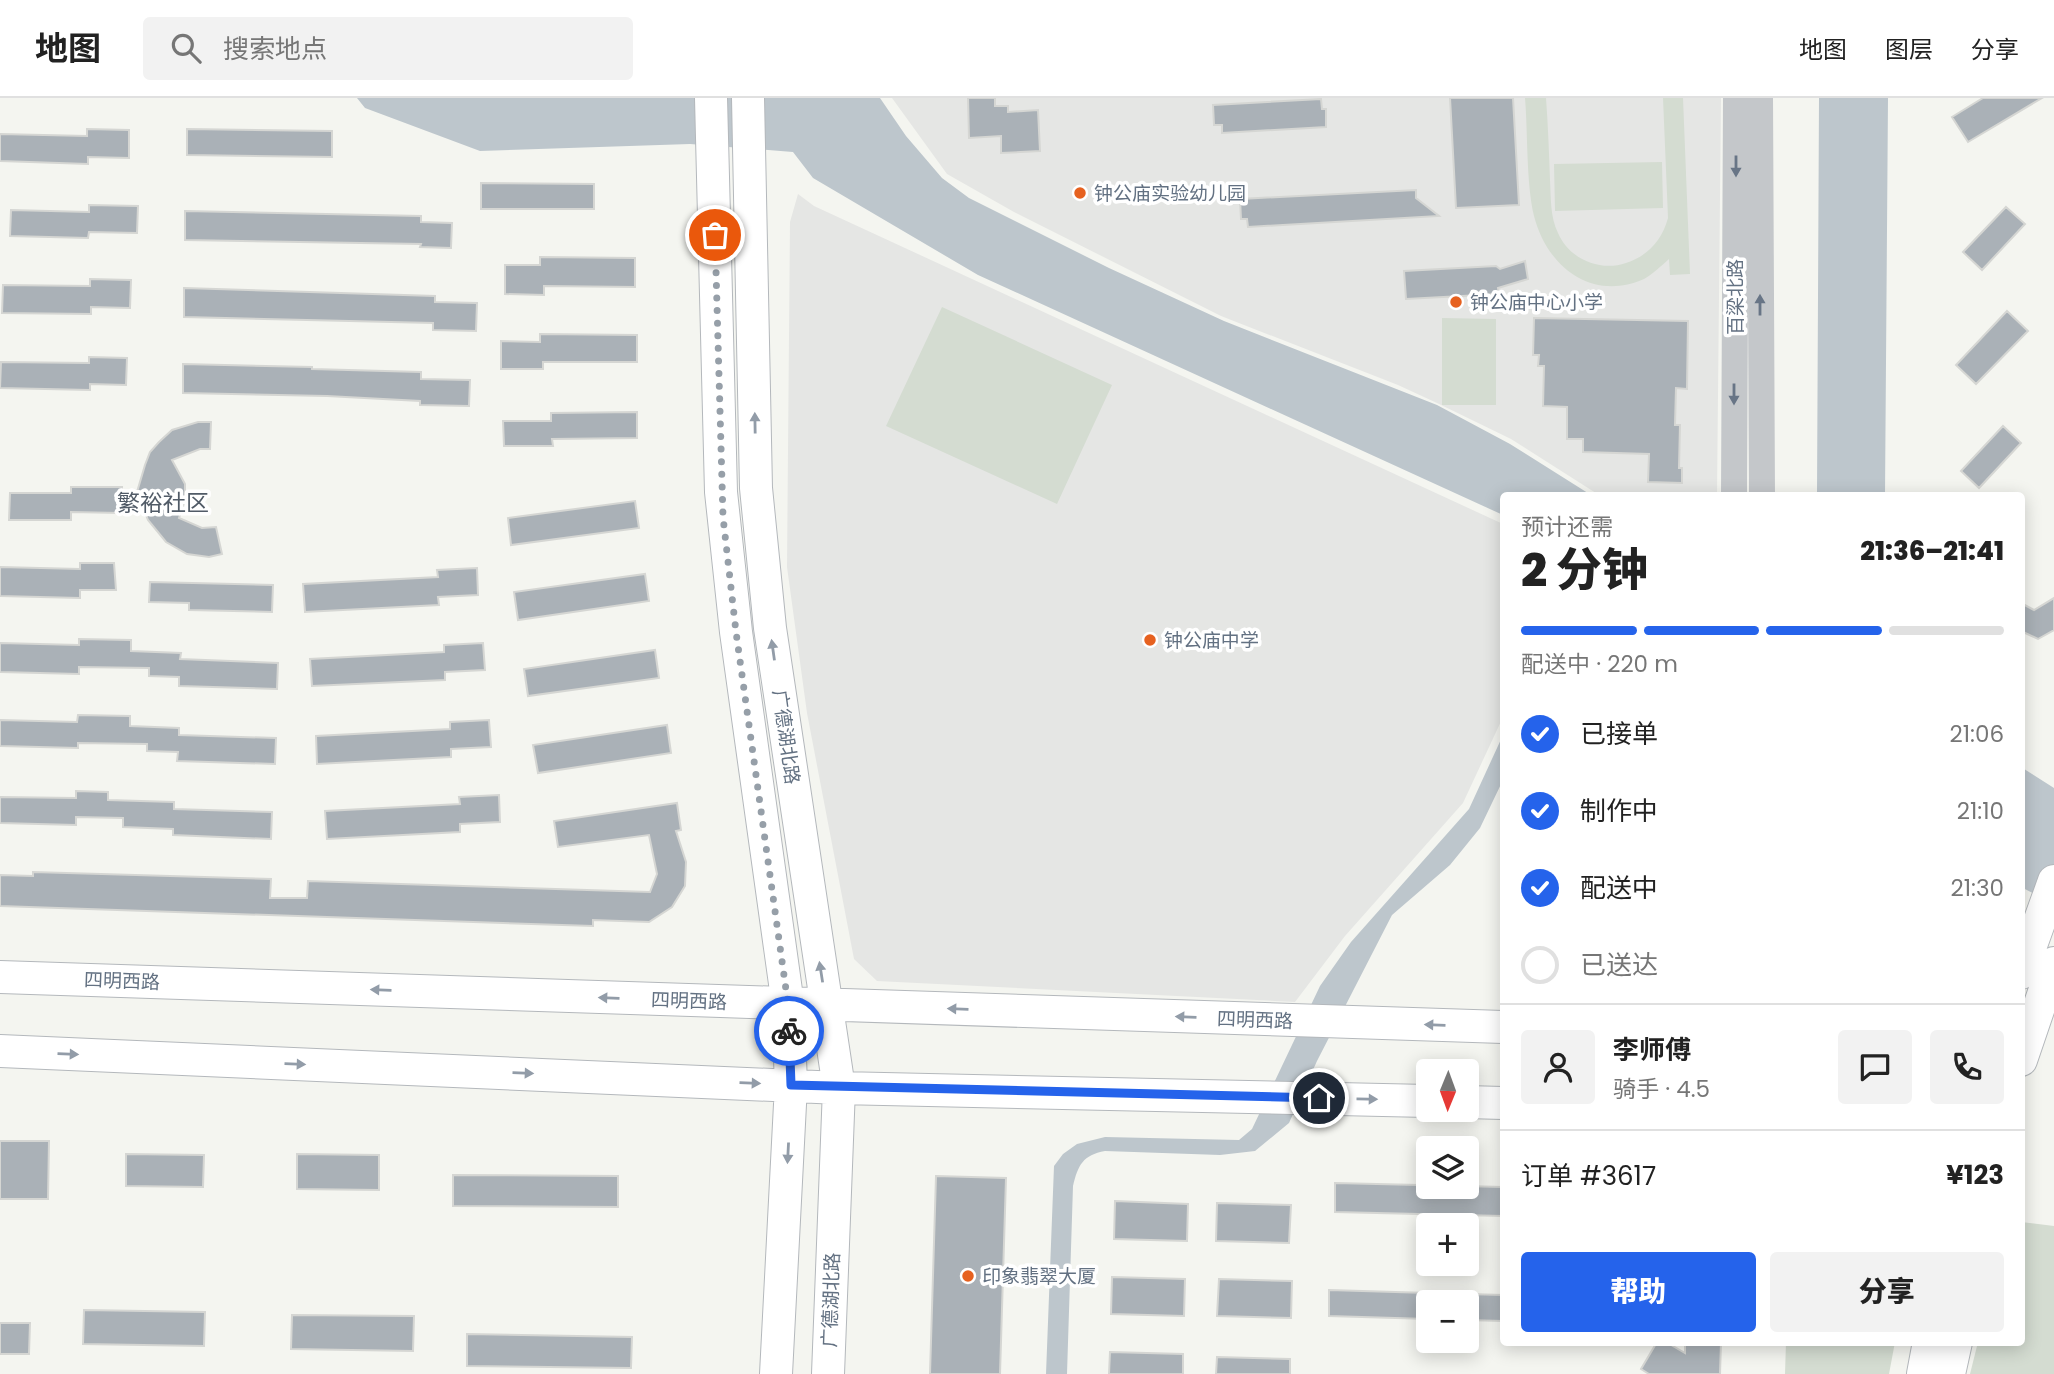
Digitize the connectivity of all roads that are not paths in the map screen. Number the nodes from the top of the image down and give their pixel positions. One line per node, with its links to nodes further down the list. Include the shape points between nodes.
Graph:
1 (711, 98): 10 (main road, 广德湖北路, via 721,492)
2 (748, 98): 11 (main road, 广德湖北路, one-way to 2, via 770,628 756,488)
3 (1736, 98): 5 (street, 百梁北路, one-way to 5)
4 (1760, 98): 6 (street, 百梁北路, one-way to 4)
5 (1734, 492)
6 (1762, 492)
7 (2054, 881): 8 (main road)
8 (2039, 964): 13 (main road)
9 (0, 977): 10 (main road, 四明西路, one-way to 9)
10 (788, 1004): 11 (main road, 四明西路); 15 (main road, 广德湖北路)
11 (827, 1006): 12 (main road, 四明西路, one-way to 11); 16 (main road, 广德湖北路)
12 (1500, 1027)
13 (2025, 1039)
14 (0, 1051): 15 (main road, one-way to 15)
15 (791, 1085): 16 (main road); 22 (main road, 广德湖北路, one-way to 22)
16 (839, 1088): 17 (main road, one-way to 17); 23 (main road, 广德湖北路)
17 (1416, 1101)
18 (1479, 1102): 19 (main road)
19 (1500, 1103)
20 (1928, 1346): 24 (main road)
21 (1955, 1346): 25 (main road)
22 (776, 1374)
23 (828, 1374)
24 (1923, 1374)
25 (1949, 1374)

